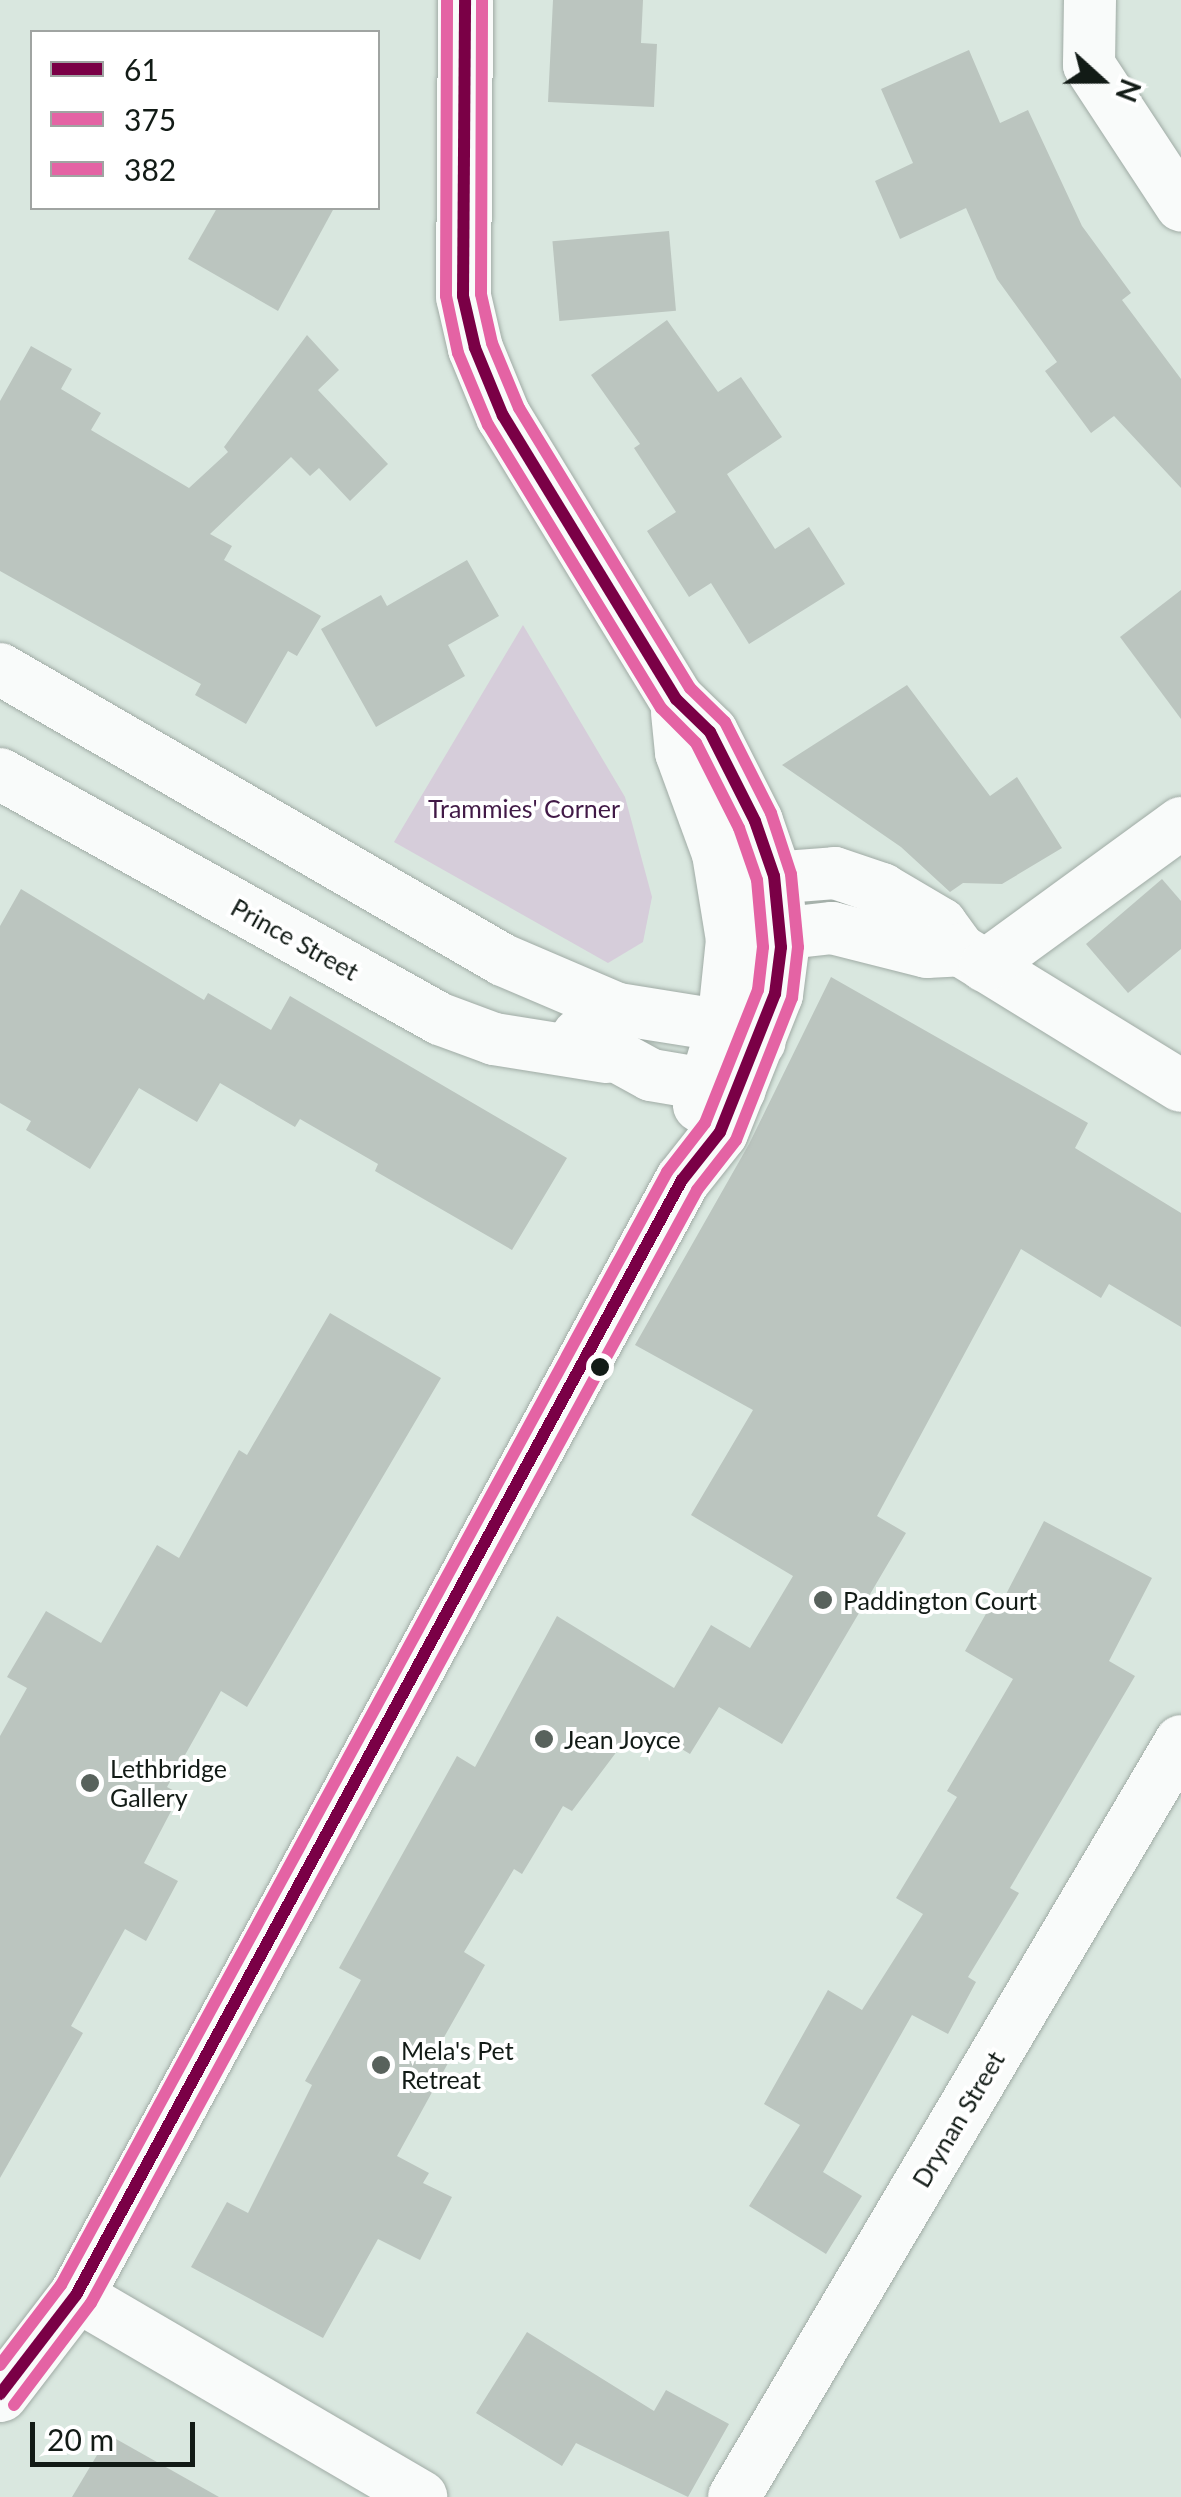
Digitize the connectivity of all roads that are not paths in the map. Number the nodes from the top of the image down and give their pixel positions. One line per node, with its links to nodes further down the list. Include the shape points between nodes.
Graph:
1 (464, 0): 7 (main road, via 463,296 476,348 504,416 676,700 710,732)
2 (1090, 0): 3 (street, via 1089,65)
3 (1181, 205)
4 (0, 668): 10 (street, Prince Street)
5 (0, 774): 11 (street, Prince Street, via 440,1019 494,1038)
6 (1181, 823): 9 (street)
7 (749, 879): 8 (main road); 9 (street, via 834,873 862,880 941,924)
8 (756, 936): 9 (street, via 832,928); 12 (main road, via 774,994)
9 (972, 958): 13 (street)
10 (502, 960): 11 (street, Prince Street, via 543,1008); 12 (street, Prince Street)
11 (607, 1056): 12 (street, Prince Street)
12 (733, 1062): 15 (main road, via 686,1141 682,1180)
13 (1181, 1086)
14 (1181, 1741): 18 (street, Drynan Street)
15 (76, 2295): 16 (main road); 17 (street)
16 (0, 2394)
17 (421, 2497)
18 (734, 2497)

